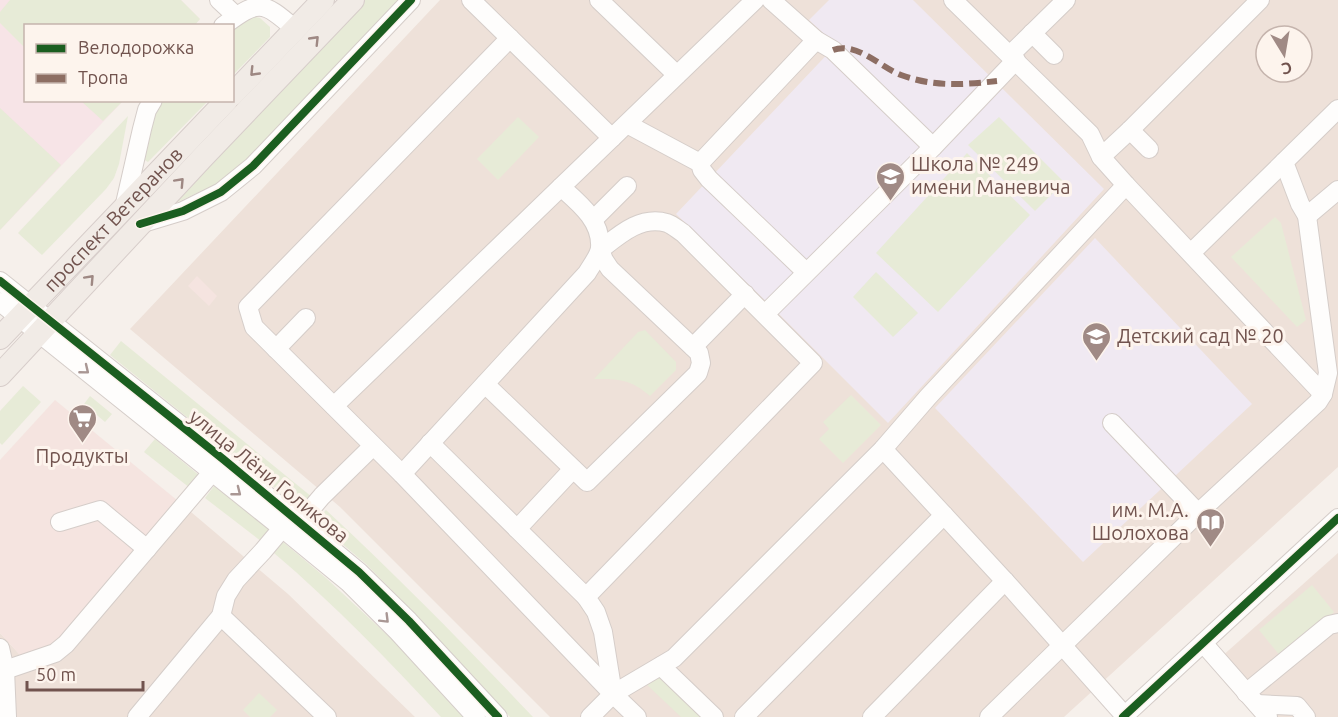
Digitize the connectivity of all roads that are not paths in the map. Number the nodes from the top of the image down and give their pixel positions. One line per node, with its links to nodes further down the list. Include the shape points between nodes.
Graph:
1 (219, 0): 12 (street)
2 (323, 0): 13 (main road)
3 (353, 0): 39 (main road, проспект Ветеранов, one-way to 3)
4 (411, 0): 39 (street, via 253,166 221,192 183,212)
5 (471, 0): 15 (street)
6 (599, 0): 19 (street)
7 (771, 0): 16 (street)
8 (953, 0): 18 (street)
9 (1066, 0): 14 (street)
10 (1260, 0): 25 (street)
11 (743, 4): 19 (street)
12 (229, 20): 13 (street, via 248,3 258,2 268,5)
13 (295, 29): 20 (main road, one-way to 20)
14 (1032, 33): 17 (street); 18 (street)
15 (510, 38): 26 (street); 52 (street, via 248,307 254,327)
16 (816, 40): 27 (street, via 833,50); 31 (street)
17 (1054, 55)
18 (1013, 58): 27 (street); 29 (street, via 1090,134)
19 (677, 75): 24 (street)
20 (234, 92)
21 (152, 102): 36 (street)
22 (225, 102): 36 (main road, проспект Ветеранов)
23 (1338, 109): 30 (street)
24 (627, 124): 26 (street); 31 (street)
25 (1131, 130): 28 (street); 29 (street)
26 (612, 138): 34 (street)
27 (933, 147): 42 (street)
28 (1149, 149)
29 (1101, 157): 32 (street)
30 (1284, 162): 37 (street); 41 (street)
31 (700, 163): 42 (street, via 709,179)
32 (1126, 185): 41 (street); 60 (street)
33 (627, 186): 38 (street)
34 (561, 187): 38 (street); 56 (street)
35 (1338, 190): 37 (street)
36 (124, 208): 46 (main road, проспект Ветеранов)
37 (1307, 216): 55 (street, via 1328,373)
38 (593, 220): 40 (street)
39 (140, 224): 49 (main road, проспект Ветеранов, one-way to 39)
40 (600, 250): 44 (street, via 649,220 668,224 683,233); 51 (street, via 610,269); 54 (street, via 587,273)
41 (1191, 253): 55 (street)
42 (806, 272): 47 (street)
43 (0, 281): 46 (street, улица Лёни Голикова)
44 (745, 294): 47 (street); 51 (street)
45 (0, 302): 46 (street, улица Лёни Голикова)
46 (25, 312): 49 (street, улица Лёни Голикова); 50 (main road, проспект Ветеранов)
47 (765, 314): 72 (street, via 813,363)
48 (306, 318): 52 (street)
49 (45, 328): 53 (main road, проспект Ветеранов); 61 (street, улица Лёни Голикова)
50 (0, 338)
51 (693, 347): 62 (street, via 701,363 698,373 587,482)
52 (276, 349): 56 (street)
53 (0, 375)
54 (485, 384): 58 (street); 62 (street)
55 (1323, 394): 64 (street)
56 (334, 406): 59 (street)
57 (1112, 423): 64 (street)
58 (430, 443): 63 (street); 69 (street)
59 (374, 446): 63 (street); 68 (street)
60 (883, 450): 65 (street); 78 (street, via 674,658)
61 (218, 466): 68 (street, улица Лёни Голикова); 70 (street)
62 (573, 470): 69 (street)
63 (402, 474): 80 (street)
64 (1198, 513): 76 (street)
65 (944, 515): 71 (street); 91 (street)
66 (1338, 518): 75 (street)
67 (60, 522): 70 (street, via 100,510)
68 (291, 525): 73 (street, via 236,580 226,596); 86 (street, улица Лёни Голикова, one-way to 86); 87 (street, улица Лёни Голикова, via 359,572)
69 (517, 529): 72 (street)
70 (147, 549): 79 (street, via 66,644 55,653)
71 (1005, 580): 76 (street); 92 (street)
72 (586, 597): 80 (street, via 603,632)
73 (221, 616): 83 (street); 85 (street)
74 (1338, 623): 81 (street, via 1329,625)
75 (1203, 643): 81 (street); 84 (street)
76 (1063, 646): 84 (street); 93 (street)
77 (0, 648): 79 (street)
78 (661, 666): 80 (street); 90 (street)
79 (5, 670): 82 (street)
80 (613, 694): 88 (street); 89 (street)
81 (1257, 705): 94 (street, via 1298,706)
82 (4, 707)
83 (139, 716)
84 (1124, 716)
85 (327, 717)
86 (476, 717)
87 (498, 717)
88 (590, 717)
89 (637, 717)
90 (714, 717)
91 (744, 717)
92 (872, 717)
93 (989, 717)
94 (1306, 717)

